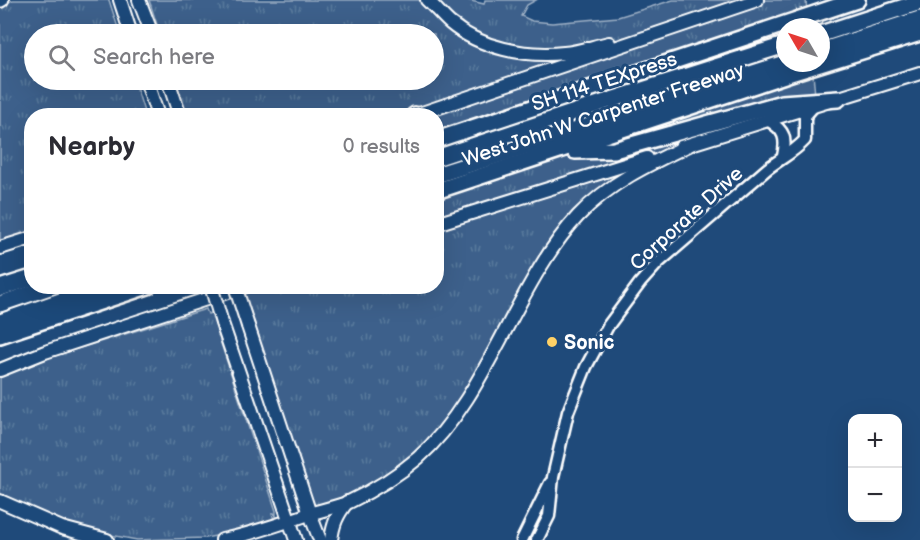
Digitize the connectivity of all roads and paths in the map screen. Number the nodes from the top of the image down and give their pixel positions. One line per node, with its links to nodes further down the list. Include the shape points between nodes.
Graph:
1 (120, 0): 12 (main road)
2 (140, 0): 13 (main road)
3 (427, 0): 11 (main road, via 450,22 477,39 532,54 566,53 664,26)
4 (742, 0): 8 (main road)
5 (757, 0): 8 (main road)
6 (856, 0): 9 (highway, West John W Carpenter Freeway)
7 (920, 2): 16 (highway)
8 (723, 11): 11 (main road)
9 (801, 18)
10 (920, 19): 19 (highway)
11 (691, 23): 28 (main road)
12 (128, 24)
13 (148, 24)
14 (776, 26): 31 (highway, West John W Carpenter Freeway)
15 (776, 27): 24 (highway)
16 (830, 31)
17 (920, 33): 33 (highway, West John W Carpenter Freeway)
18 (776, 48): 24 (highway, SH 114 TEXpress)
19 (830, 48)
20 (776, 66): 36 (highway, SH 114 TEXpress)
21 (920, 73): 25 (main road)
22 (149, 90): 26 (main road)
23 (171, 90): 27 (main road)
24 (614, 99): 34 (highway, SH 114 TEXpress)
25 (838, 99): 29 (main road); 33 (highway, via 782,103 614,150)
26 (155, 108)
27 (177, 108)
28 (435, 108)
29 (812, 108): 30 (main road); 35 (street, Corporate Drive, via 806,116 805,140 795,151)
30 (769, 121): 32 (main road); 35 (street, via 784,135)
31 (444, 137)
32 (689, 145): 38 (main road); 55 (main road, via 636,170 579,214 561,236 470,392 438,437 388,481)
33 (560, 151): 37 (highway, West John W Carpenter Freeway)
34 (444, 155)
35 (783, 156): 53 (street, Corporate Drive, via 658,263 623,304 586,367 568,412)
36 (444, 172)
37 (444, 188)
38 (444, 222)
39 (24, 240): 40 (main road)
40 (0, 248)
41 (24, 280): 42 (highway)
42 (0, 288)
43 (29, 294): 49 (highway)
44 (80, 294): 50 (highway)
45 (123, 294): 51 (highway)
46 (213, 294): 57 (main road, bridge)
47 (222, 294): 52 (main road)
48 (238, 294): 56 (main road, bridge)
49 (0, 304)
50 (0, 322)
51 (0, 335)
52 (0, 370)
53 (553, 477): 63 (street, Corporate Drive); 64 (street, Corporate Drive, via 549,516)
54 (0, 501): 58 (main road, via 63,528)
55 (347, 502): 56 (main road); 62 (main road, via 337,515)
56 (310, 514): 57 (main road); 61 (main road)
57 (289, 521): 59 (main road); 60 (main road)
58 (106, 540)
59 (222, 540)
60 (296, 540)
61 (320, 540)
62 (332, 540)
63 (522, 540)
64 (537, 540)

